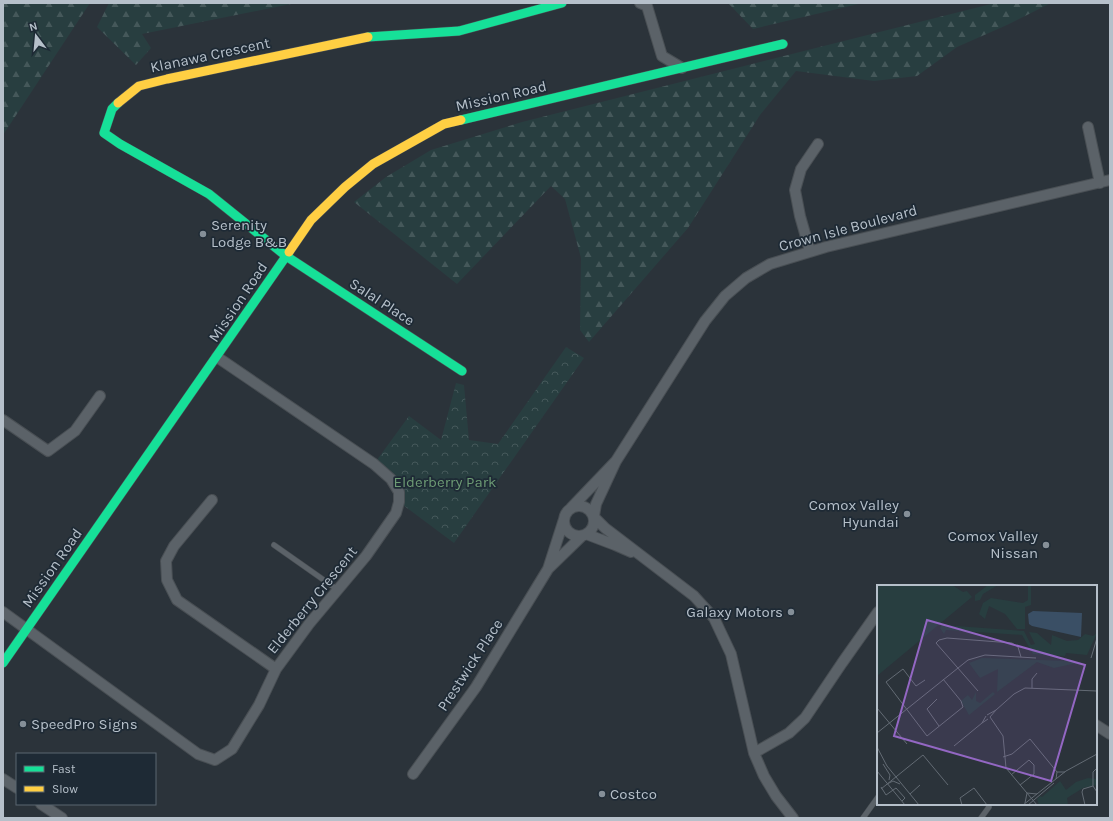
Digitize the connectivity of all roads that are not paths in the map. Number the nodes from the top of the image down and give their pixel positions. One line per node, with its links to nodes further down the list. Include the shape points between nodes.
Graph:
1 (562, 3): 10 (street, Klanawa Crescent, via 459,30 374,36 167,78 139,86 112,109 104,133 209,194)
2 (640, 3): 4 (street, via 647,6 662,56)
3 (783, 44): 4 (street, Mission Road)
4 (682, 68): 10 (street, Mission Road, via 444,124 373,164 345,187 311,220)
5 (1088, 127): 8 (street)
6 (818, 144): 9 (street, via 801,169 795,190)
7 (1110, 180): 8 (street, Crown Isle Boulevard)
8 (1100, 183): 9 (street, Crown Isle Boulevard)
9 (810, 251): 15 (street, Crown Isle Boulevard, via 770,264 746,278 725,296 690,343)
10 (286, 256): 11 (street, Mission Road); 12 (street, Salal Place)
11 (217, 357): 23 (street, Elderberry Crescent, via 374,464 399,492 396,513); 26 (street, Mission Road)
12 (462, 371)
13 (100, 396): 14 (street, via 75,431 48,451)
14 (3, 420)
15 (616, 461): 17 (street, Crown Isle Boulevard); 18 (street, Crown Isle Boulevard, via 596,504)
16 (212, 500): 28 (street, via 174,546 166,561 167,580 177,600)
17 (568, 512): 18 (street, via 583,506 590,510); 19 (street, via 564,521 568,531 577,536); 22 (street, Prestwick Place)
18 (594, 517): 19 (street, Crown Isle Boulevard, via 593,527); 21 (street)
19 (584, 535): 21 (street, via 615,545); 22 (street, Prestwick Place)
20 (274, 546): 23 (lane)
21 (649, 561): 31 (street, via 694,596 714,618 731,654)
22 (548, 569): 32 (street, Prestwick Place, via 476,687)
23 (338, 590): 28 (street, Elderberry Crescent)
24 (3, 612): 26 (street)
25 (877, 613): 31 (street, via 805,718 789,733)
26 (27, 629): 27 (street, Mission Road); 28 (street, Elderberry Crescent, via 198,754 216,760 232,749 259,706)
27 (3, 663)
28 (276, 669)
29 (1097, 726): 30 (street)
30 (1110, 734)
31 (754, 753): 39 (street, via 776,796)
32 (413, 774)
33 (3, 779): 34 (street)
34 (16, 787)
35 (877, 798): 40 (lane)
36 (42, 805): 38 (street)
37 (988, 805): 41 (lane)
38 (62, 818)
39 (793, 818)
40 (863, 818)
41 (981, 818)

